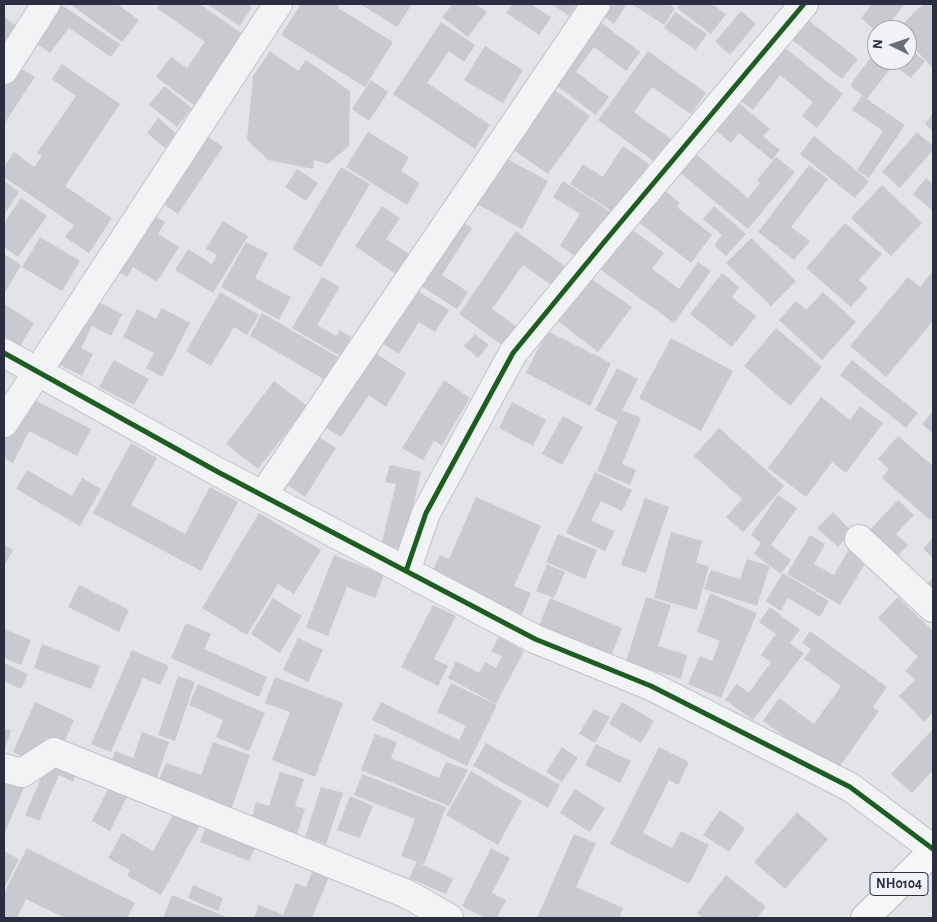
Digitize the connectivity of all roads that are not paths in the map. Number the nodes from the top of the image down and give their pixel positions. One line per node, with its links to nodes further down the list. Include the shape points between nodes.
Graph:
1 (46, 4): 5 (street)
2 (278, 4): 7 (street)
3 (596, 4): 9 (street)
4 (804, 4): 11 (street, via 514,353 426,513)
5 (4, 70)
6 (4, 353): 7 (street)
7 (37, 372): 8 (street); 9 (street)
8 (4, 423)
9 (263, 495): 11 (street)
10 (859, 539): 12 (street)
11 (406, 571): 14 (street, via 535,639 651,686 850,787)
12 (933, 608)
13 (4, 768): 15 (street, via 22,773 54,752 407,894)
14 (933, 850): 16 (highway, NH0104)
15 (450, 918)
16 (865, 918)

